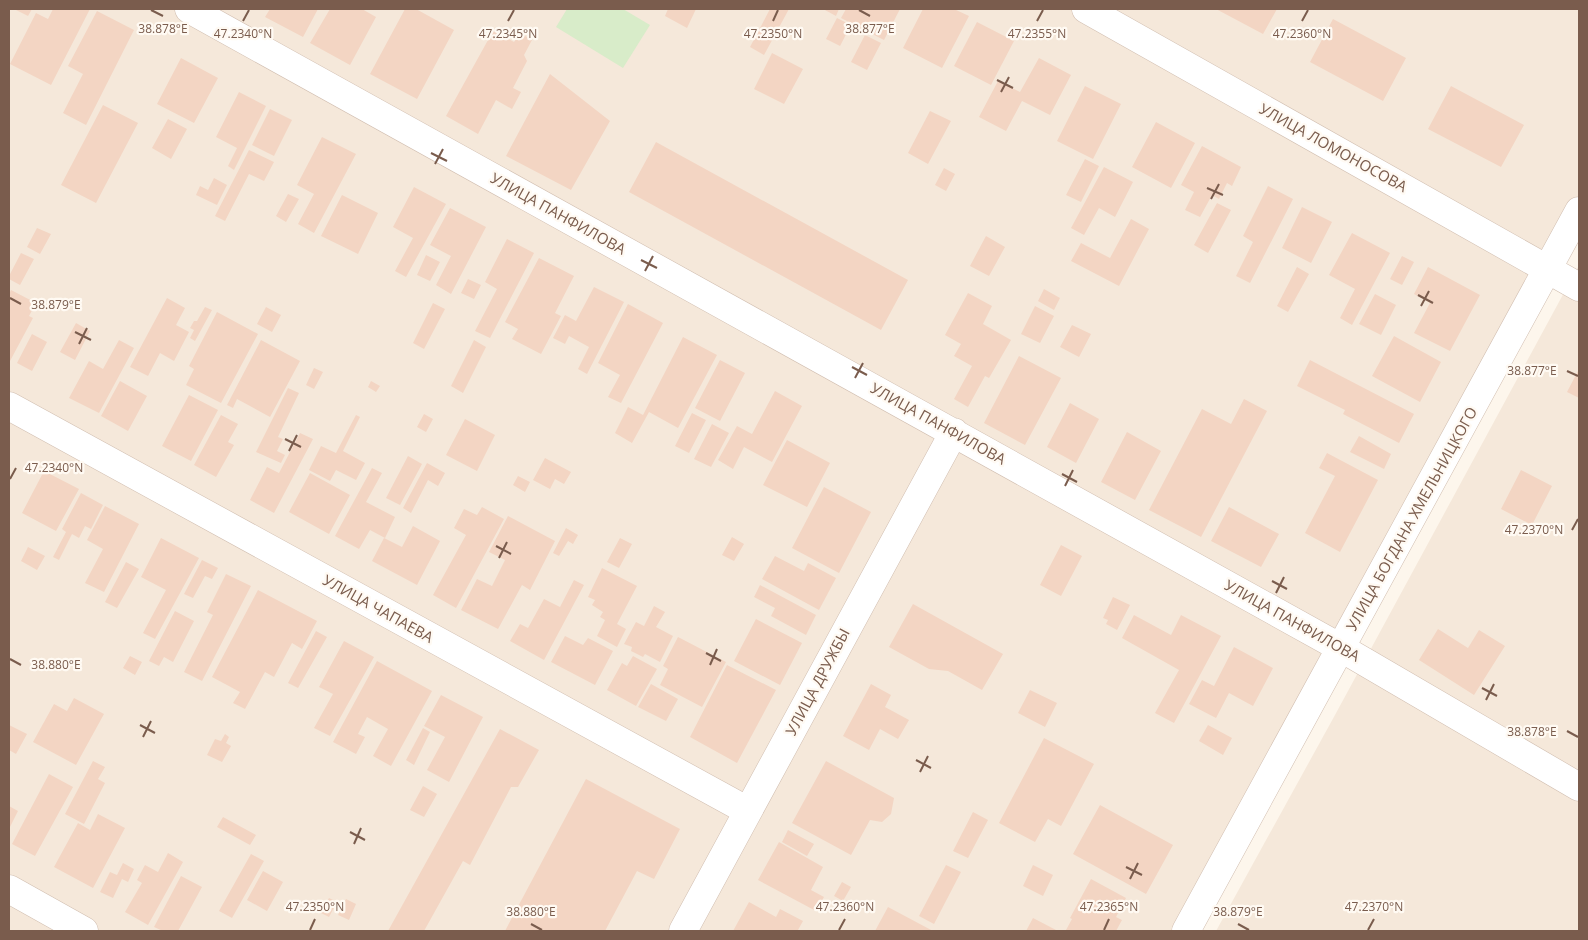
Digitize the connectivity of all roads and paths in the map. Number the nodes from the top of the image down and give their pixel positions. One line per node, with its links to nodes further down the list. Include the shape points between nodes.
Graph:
1 (189, 9): 7 (street, УЛИЦА ПАНФИЛОВА)
2 (1086, 9): 4 (street, УЛИЦА ЛОМОНОСОВА)
3 (1579, 211): 4 (street, УЛИЦА БОГДАНА ХМЕЛЬНИЦКОГО)
4 (1547, 269): 5 (street, УЛИЦА ЛОМОНОСОВА); 8 (street, УЛИЦА БОГДАНА ХМЕЛЬНИЦКОГО)
5 (1579, 287)
6 (9, 406): 10 (street, УЛИЦА ЧАПАЕВА)
7 (954, 432): 8 (street, УЛИЦА ПАНФИЛОВА); 10 (street, УЛИЦА ДРУЖБЫ)
8 (1341, 648): 9 (street, УЛИЦА ПАНФИЛОВА); 14 (street, УЛИЦА БОГДАНА ХМЕЛЬНИЦКОГО)
9 (1579, 787)
10 (748, 811): 13 (street, УЛИЦА ДРУЖБЫ)
11 (9, 889): 12 (street)
12 (84, 931)
13 (683, 931)
14 (1186, 931)

